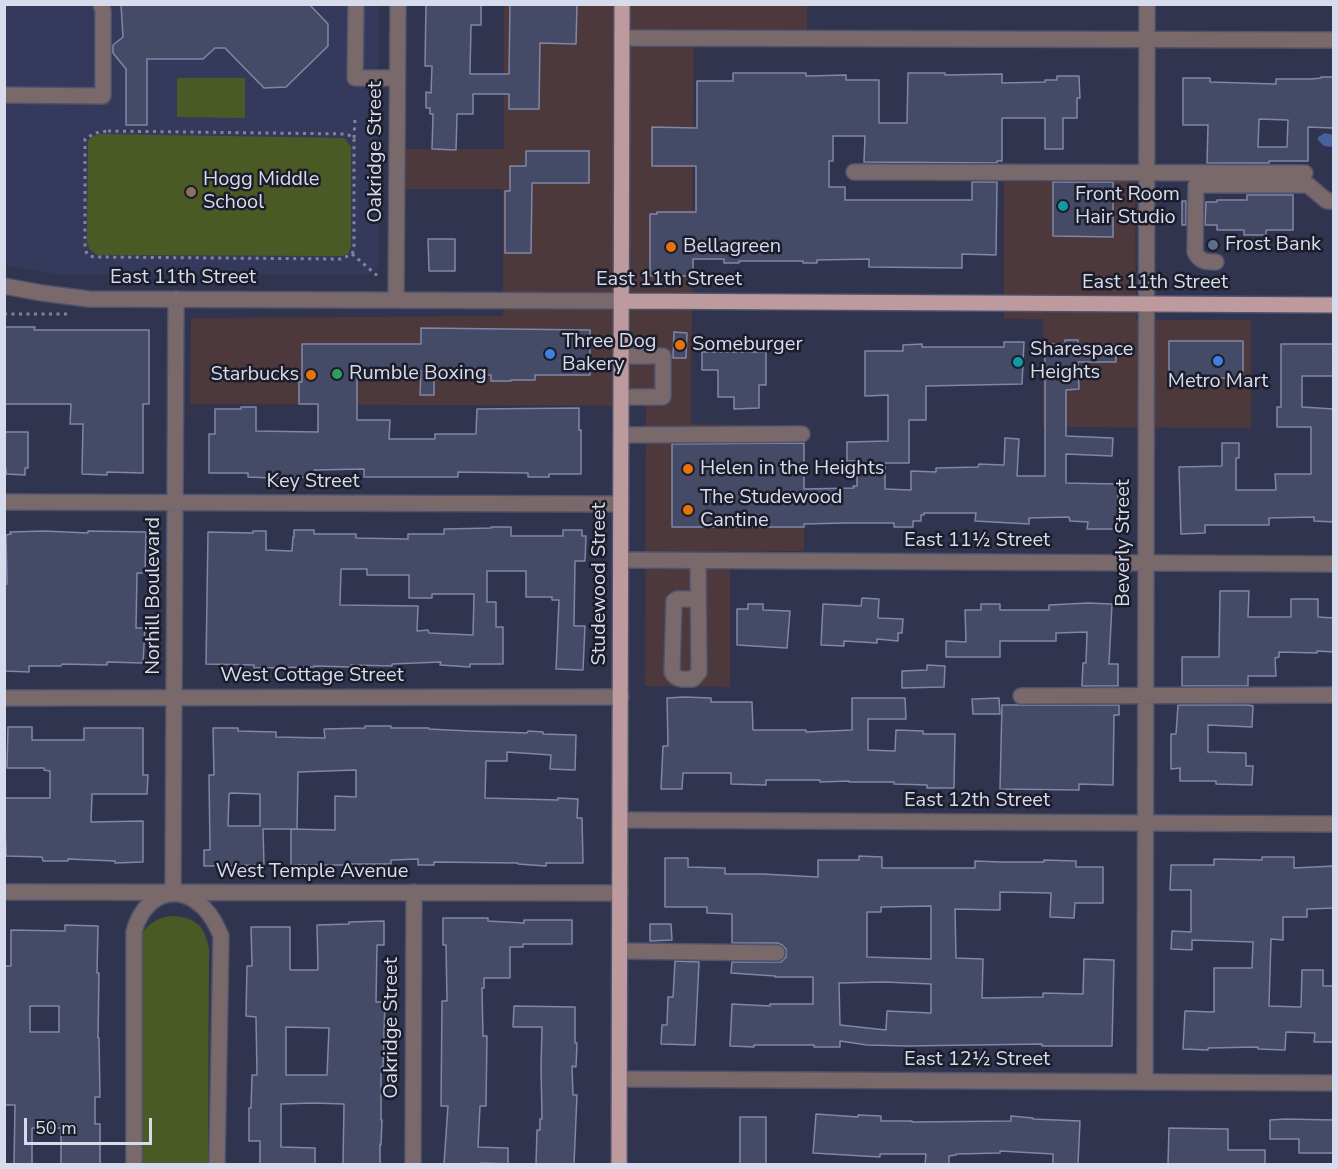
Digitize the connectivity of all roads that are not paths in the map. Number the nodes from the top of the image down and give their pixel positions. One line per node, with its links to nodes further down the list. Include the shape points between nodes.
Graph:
1 (101, 4): 10 (street, via 103,96)
2 (356, 4): 9 (street, via 355,78)
3 (398, 4): 9 (street, Oakridge Street)
4 (622, 4): 6 (main road, Studewood Street)
5 (1147, 4): 7 (street, Beverly Street)
6 (622, 38): 7 (street); 19 (main road, Studewood Street)
7 (1146, 40): 8 (street); 12 (street, Beverly Street)
8 (1334, 40)
9 (397, 78): 18 (street, Oakridge Street)
10 (4, 95)
11 (854, 172): 12 (street)
12 (1146, 172): 13 (street); 20 (street, Beverly Street)
13 (1305, 173)
14 (1334, 201): 15 (street, via 1327,201 1308,185 1200,185 1205,238 1195,252 1203,261)
15 (1216, 262)
16 (4, 286): 17 (street, East 11th Street, via 89,299)
17 (176, 299): 18 (street, East 11th Street); 27 (street, Norhill Boulevard)
18 (396, 300): 19 (street, East 11th Street)
19 (622, 301): 20 (main road, East 11th Street); 22 (main road, Studewood Street)
20 (1146, 304): 21 (main road, East 11th Street); 31 (street, Beverly Street)
21 (1334, 305)
22 (621, 356): 23 (main road, Studewood Street); 23 (street, via 663,356 663,397)
23 (621, 397): 25 (main road, Studewood Street)
24 (802, 434): 25 (street)
25 (621, 435): 28 (main road, Studewood Street)
26 (4, 502): 27 (street, Key Street)
27 (175, 502): 28 (street, Key Street); 37 (street, Norhill Boulevard)
28 (621, 504): 29 (main road, Studewood Street)
29 (621, 560): 30 (street, East 11½ Street); 38 (main road, Studewood Street)
30 (698, 561): 31 (street, East 11½ Street); 33 (street)
31 (1145, 563): 32 (street, East 11½ Street); 34 (street, Beverly Street)
32 (1334, 564)
33 (698, 599): 33 (street, via 699,672 693,679 677,679 672,672 674,601)
34 (1145, 695): 35 (street); 36 (street); 41 (street, Beverly Street)
35 (1334, 695)
36 (1021, 696)
37 (175, 697): 38 (street, West Cottage Street); 39 (street, West Cottage Street); 45 (street, Norhill Boulevard)
38 (621, 697): 40 (main road, Studewood Street)
39 (4, 698)
40 (620, 820): 41 (street, East 12th Street); 46 (main road, Studewood Street)
41 (1145, 823): 42 (street, East 12th Street); 50 (street, Beverly Street)
42 (1334, 824)
43 (4, 891): 45 (street, West Temple Avenue)
44 (414, 892): 45 (street, West Temple Avenue); 46 (street, West Temple Avenue); 54 (street, Oakridge Street)
45 (173, 893): 52 (street, via 148,904 134,932); 53 (street, via 192,898 205,909 221,936)
46 (620, 893): 47 (main road, Studewood Street)
47 (620, 951): 48 (street); 49 (main road, Studewood Street)
48 (777, 953)
49 (620, 1079): 50 (street, East 12½ Street); 55 (main road, Studewood Street)
50 (1145, 1082): 51 (street, East 12½ Street)
51 (1334, 1083)
52 (134, 1164)
53 (217, 1164)
54 (413, 1164)
55 (619, 1164)

